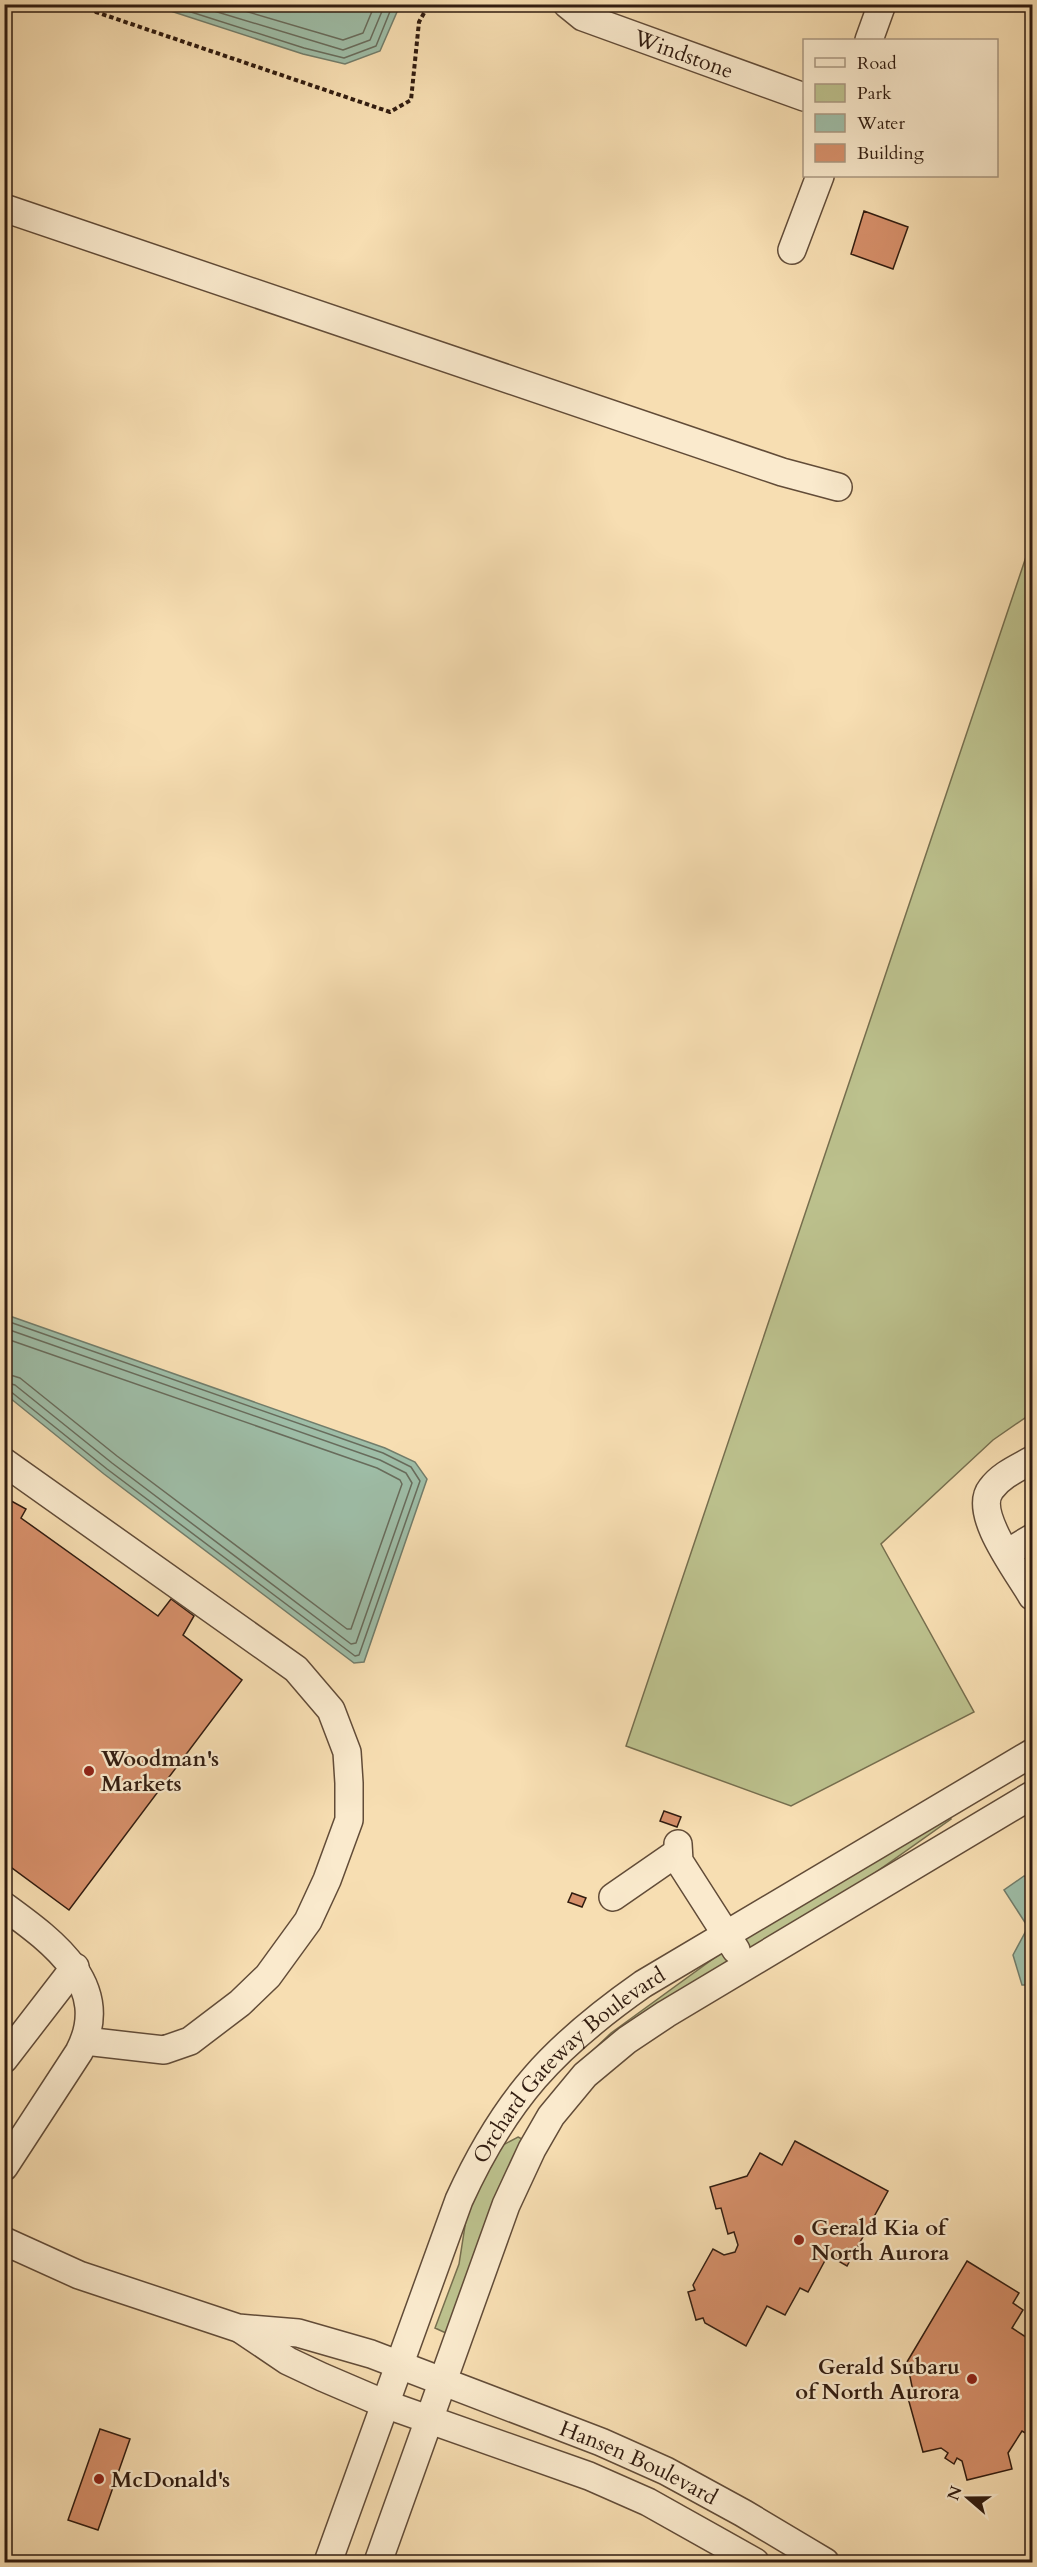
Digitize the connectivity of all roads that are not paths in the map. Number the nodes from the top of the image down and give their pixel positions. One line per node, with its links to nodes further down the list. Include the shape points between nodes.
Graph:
1 (567, 4): 4 (street, Windstone, via 583,17)
2 (882, 4): 3 (street)
3 (869, 39)
4 (803, 97)
5 (820, 177): 7 (street)
6 (4, 208): 8 (street, via 782,472)
7 (792, 250)
8 (838, 487)
9 (1032, 1460): 12 (street, via 1001,1478 989,1490 984,1507)
10 (4, 1462): 21 (street, via 296,1669 331,1710 347,1752 349,1820 309,1921 268,1976 190,2041 164,2050)
11 (1032, 1538): 12 (street)
12 (1007, 1553): 13 (street)
13 (1032, 1596)
14 (1032, 1753): 18 (street, Orchard Gateway Boulevard)
15 (1032, 1795): 20 (street, Orchard Gateway Boulevard)
16 (613, 1897): 18 (street, via 678,1848 679,1861)
17 (4, 1906): 19 (street, via 42,1933)
18 (726, 1935): 20 (street); 26 (street, Orchard Gateway Boulevard, via 599,2015 558,2050 521,2092 486,2145 459,2200)
19 (75, 1966): 21 (street, via 87,1995); 22 (street)
20 (746, 1966): 27 (street, Orchard Gateway Boulevard, via 627,2040 585,2075 551,2116 506,2205)
21 (85, 2041): 23 (street)
22 (4, 2059)
23 (4, 2167)
24 (4, 2241): 25 (street, via 79,2275)
25 (238, 2328): 26 (street, Hansen Boulevard, via 298,2333); 28 (street, Hansen Boulevard, via 288,2361)
26 (399, 2366): 27 (street, Hansen Boulevard); 28 (street, Orchard Gateway Boulevard)
27 (442, 2383): 29 (street, Orchard Gateway Boulevard); 33 (street, Hansen Boulevard, via 601,2442 666,2471)
28 (386, 2404): 29 (street, Hansen Boulevard); 30 (street, Orchard Gateway Boulevard)
29 (428, 2420): 31 (street, Orchard Gateway Boulevard); 32 (street, Hansen Boulevard, via 589,2476 648,2502)
30 (328, 2562)
31 (378, 2562)
32 (755, 2562)
33 (825, 2562)

